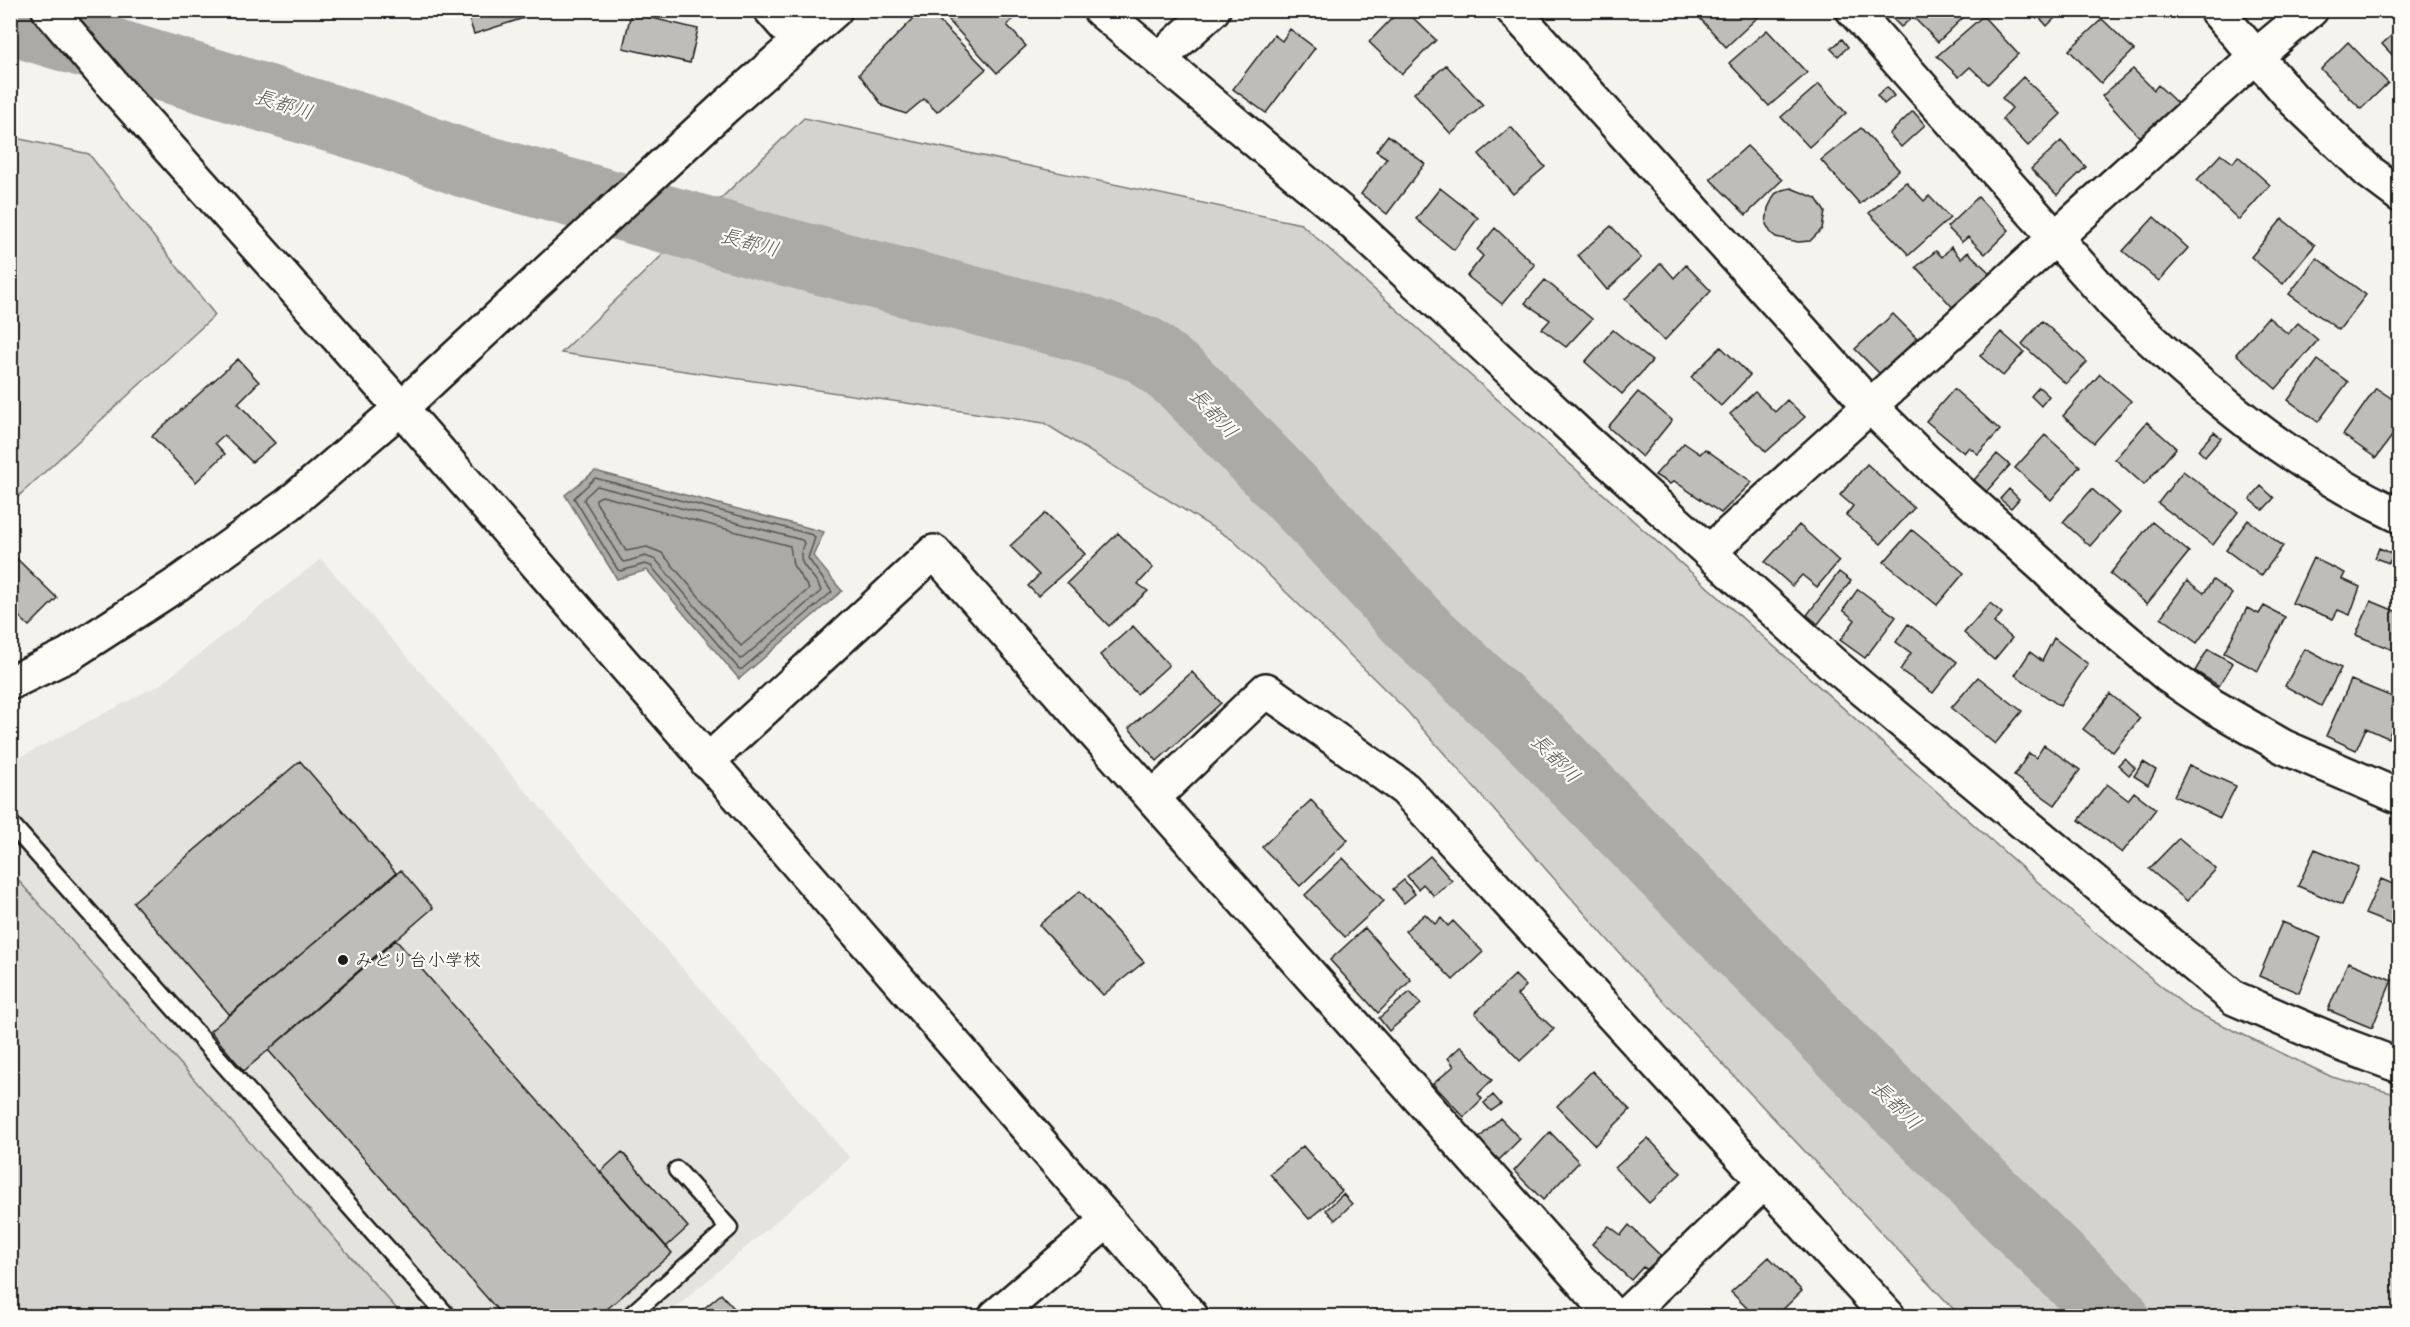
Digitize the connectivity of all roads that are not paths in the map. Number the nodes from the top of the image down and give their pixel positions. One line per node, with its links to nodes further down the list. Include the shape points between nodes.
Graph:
1 (49, 10): 16 (street)
2 (771, 10): 10 (street)
3 (834, 10): 10 (street)
4 (1100, 10): 12 (street)
5 (1213, 10): 12 (street)
6 (1514, 10): 15 (street)
7 (1853, 10): 14 (street)
8 (2216, 10): 11 (street)
9 (2310, 10): 11 (street)
10 (799, 42): 16 (street)
11 (2256, 56): 13 (street, via 2294,100 2368,171); 14 (street)
12 (1159, 59): 18 (street, via 1342,213)
13 (2400, 195)
14 (2056, 237): 15 (street); 17 (street, via 2115,306 2200,385 2311,466 2367,501)
15 (1869, 406): 18 (street); 21 (street, via 2077,599 2168,675 2276,743)
16 (401, 408): 19 (street, via 289,504 176,585 68,655); 20 (street)
17 (2400, 516)
18 (1709, 552): 24 (street, via 1834,665 2234,998)
19 (10, 683)
20 (707, 762): 22 (street, via 934,552); 27 (street)
21 (2400, 797)
22 (1153, 798): 26 (street, via 1266,690 1405,789); 32 (street)
23 (10, 823): 28 (lane)
24 (2400, 1066)
25 (677, 1170): 29 (lane, via 729,1228)
26 (1764, 1182): 33 (street); 34 (street)
27 (1108, 1220): 30 (street); 31 (street)
28 (447, 1317)
29 (630, 1317)
30 (996, 1317)
31 (1191, 1317)
32 (1613, 1317)
33 (1624, 1317)
34 (1888, 1317)

